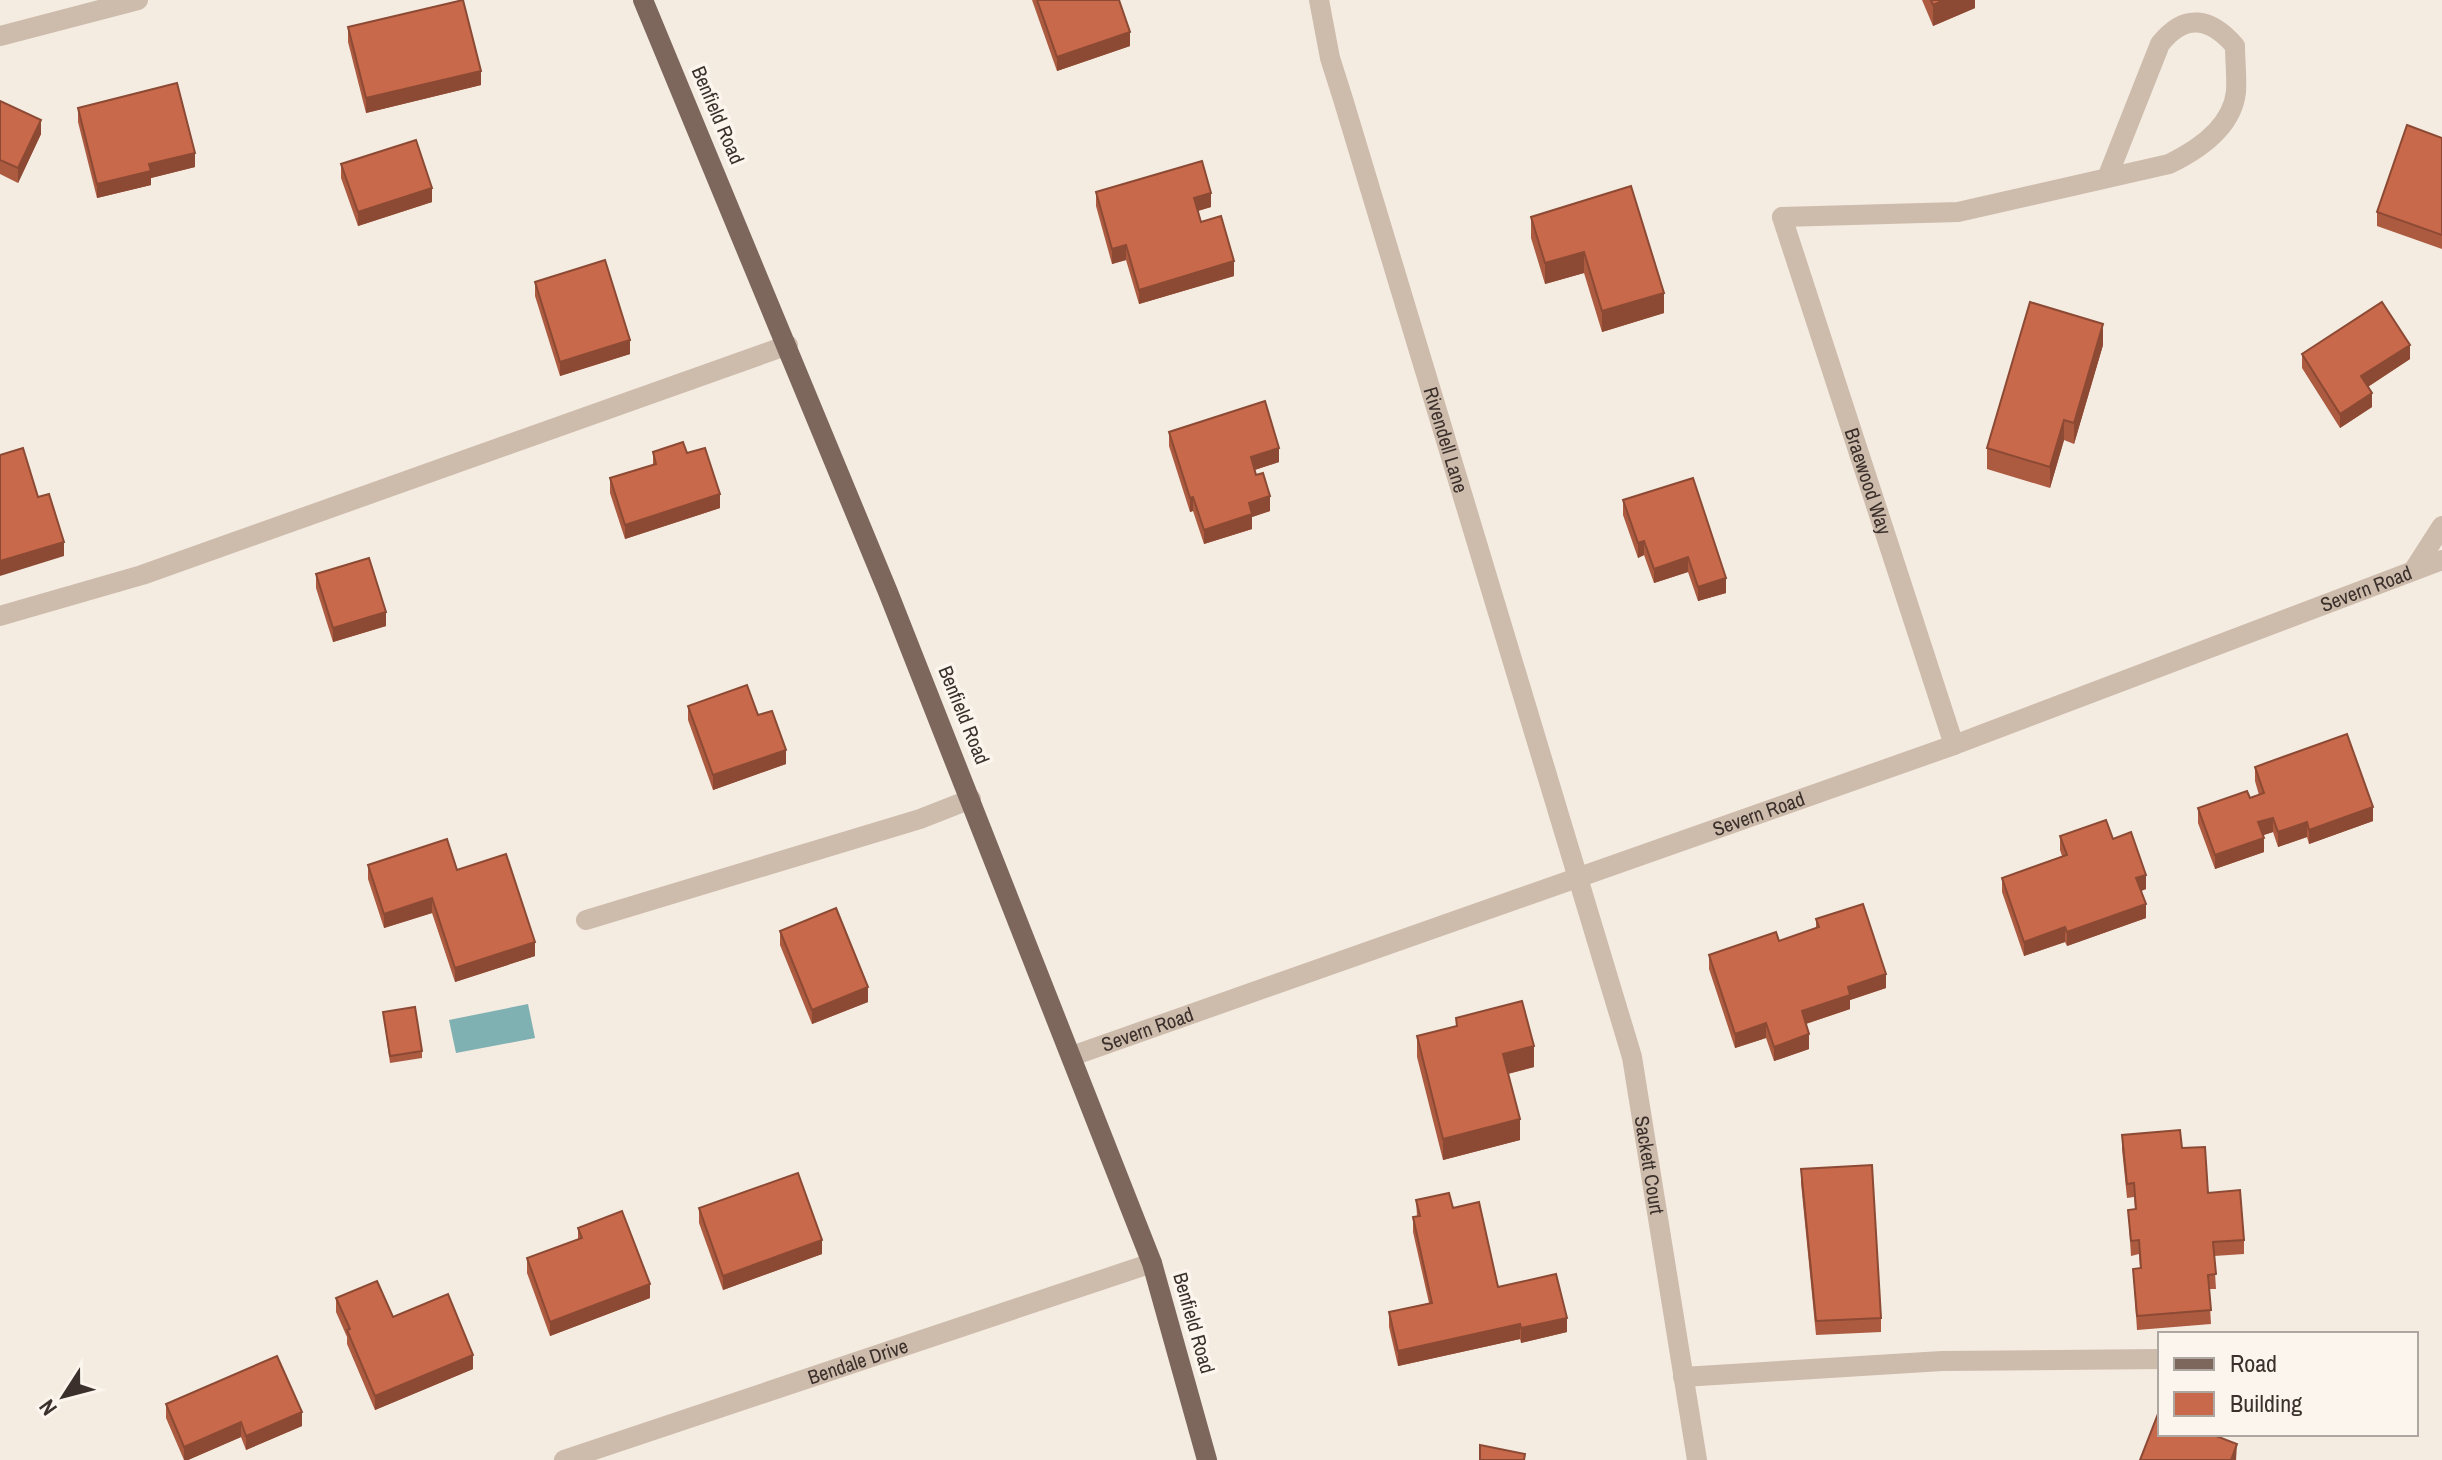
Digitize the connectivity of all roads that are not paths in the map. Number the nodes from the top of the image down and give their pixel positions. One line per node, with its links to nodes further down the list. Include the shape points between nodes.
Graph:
1 (138, 0): 4 (street)
2 (643, 0): 6 (main road, Benfield Road)
3 (1319, 0): 13 (street, Rivendell Lane, via 1338,85)
4 (0, 36)
5 (2107, 178): 5 (street, via 2169,164 2193,153 2223,125 2236,94 2235,46 2220,28 2193,21 2171,31 2160,44); 11 (street, Braewood Way, via 1958,212 1782,217)
6 (788, 345): 10 (street, via 142,575); 12 (main road, Benfield Road)
7 (2442, 526): 9 (street)
8 (2442, 560): 9 (street, Severn Road)
9 (2415, 568): 11 (street, Severn Road)
10 (0, 616)
11 (1954, 745): 13 (street, Severn Road)
12 (971, 799): 14 (street); 15 (main road, Benfield Road)
13 (1577, 878): 15 (street, Severn Road); 18 (street, Sackett Court, via 1632,1057)
14 (586, 920)
15 (1072, 1056): 16 (main road, Benfield Road)
16 (1152, 1263): 19 (street, Bendale Drive); 20 (main road, Benfield Road)
17 (2158, 1359): 18 (street, via 1942,1361)
18 (1683, 1377): 21 (street, Sackett Court)
19 (564, 1460)
20 (1207, 1460)
21 (1697, 1460)

